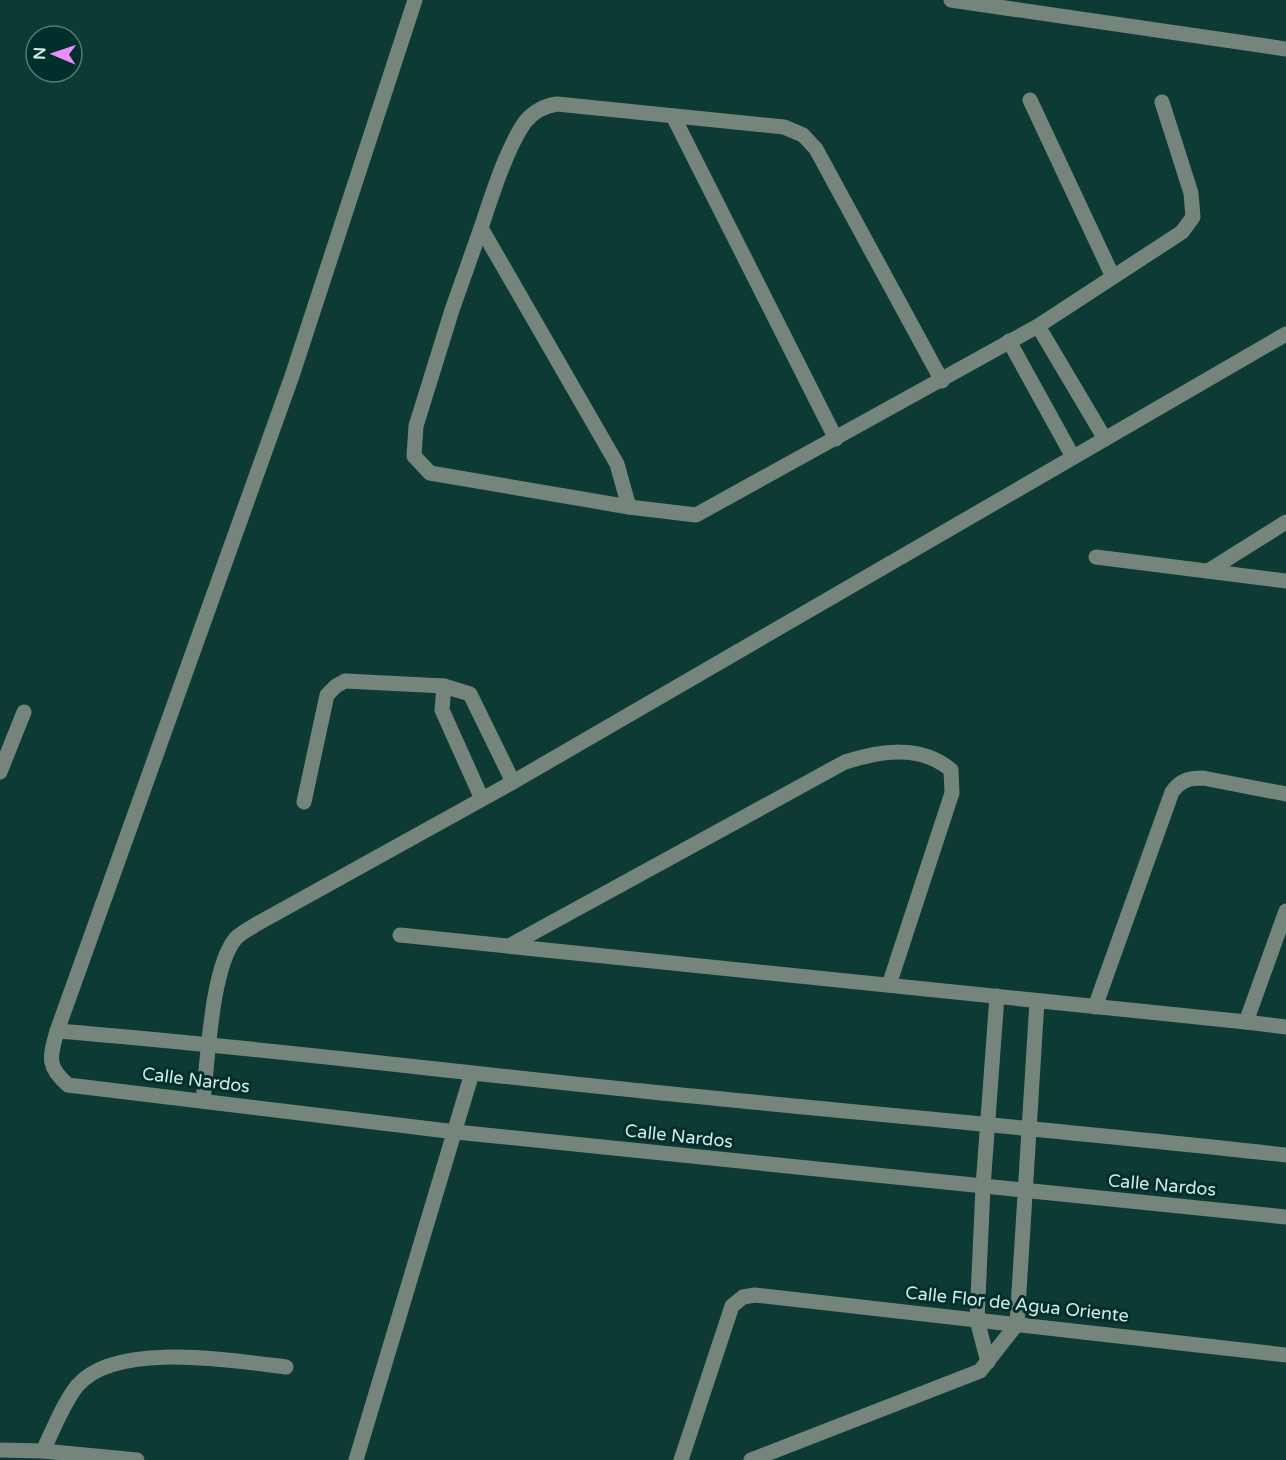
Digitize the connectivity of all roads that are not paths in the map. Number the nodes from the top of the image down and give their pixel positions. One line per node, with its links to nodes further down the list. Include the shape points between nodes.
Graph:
1 (415, 0): 37 (street, via 292,376)
2 (951, 0): 3 (street)
3 (1286, 49)
4 (1030, 100): 8 (street)
5 (1162, 102): 8 (street, via 1191,193 1193,217 1182,232)
6 (673, 116): 7 (street, via 544,106 525,122 495,186); 12 (street, via 784,127 803,135 816,149); 13 (street)
7 (481, 228): 16 (street, via 617,464); 16 (street, via 416,426 414,456 430,473)
8 (1113, 277): 9 (street)
9 (1038, 326): 11 (street); 14 (street)
10 (1286, 334): 14 (street)
11 (1009, 341): 12 (street); 15 (street)
12 (942, 381): 13 (street)
13 (836, 439): 16 (street, via 696,515)
14 (1105, 439): 15 (street)
15 (1073, 457): 24 (street)
16 (629, 507)
17 (1286, 522): 19 (street)
18 (1096, 557): 19 (street)
19 (1208, 571): 20 (street)
20 (1286, 581)
21 (444, 686): 24 (street, via 470,694); 26 (street, via 442,710); 27 (street, via 345,681 336,686 327,695)
22 (24, 712): 23 (street)
23 (0, 772)
24 (513, 782): 26 (street)
25 (1286, 794): 34 (street, via 1203,778 1179,783 1172,792)
26 (482, 799): 38 (street, via 336,878 236,938 218,982)
27 (304, 802)
28 (1286, 911): 35 (street)
29 (400, 935): 30 (street)
30 (508, 945): 31 (street); 31 (street, via 844,762 876,752 901,751 938,758 951,770 952,793)
31 (889, 985): 32 (street)
32 (997, 996): 33 (street); 41 (street)
33 (1037, 1001): 34 (street); 42 (street)
34 (1095, 1007): 35 (street)
35 (1246, 1023): 36 (street)
36 (1286, 1027)
37 (57, 1031): 38 (street); 40 (street, Calle Nardos, via 50,1058 54,1074 68,1085)
38 (210, 1043): 39 (street); 40 (street)
39 (472, 1073): 41 (street); 43 (street)
40 (203, 1100): 43 (street, Calle Nardos)
41 (987, 1123): 42 (street); 45 (street)
42 (1028, 1127): 44 (street); 46 (street)
43 (456, 1132): 45 (street, Calle Nardos); 56 (street)
44 (1286, 1155)
45 (982, 1187): 46 (street, Calle Nardos); 48 (street)
46 (1023, 1191): 47 (street, Calle Nardos); 49 (street)
47 (1286, 1216)
48 (976, 1320): 49 (street, Calle Flor de Agua Oriente); 51 (street); 57 (street, Calle Flor de Agua Oriente, via 755,1295 742,1297 732,1306)
49 (1017, 1324): 50 (street, Calle Flor de Agua Oriente); 51 (street)
50 (1286, 1355)
51 (988, 1362): 58 (street, via 963,1380)
52 (286, 1367): 54 (street, via 178,1355 126,1362 96,1371 78,1386)
53 (0, 1450): 54 (street)
54 (43, 1451): 55 (street)
55 (137, 1460)
56 (356, 1460)
57 (681, 1460)
58 (751, 1460)

